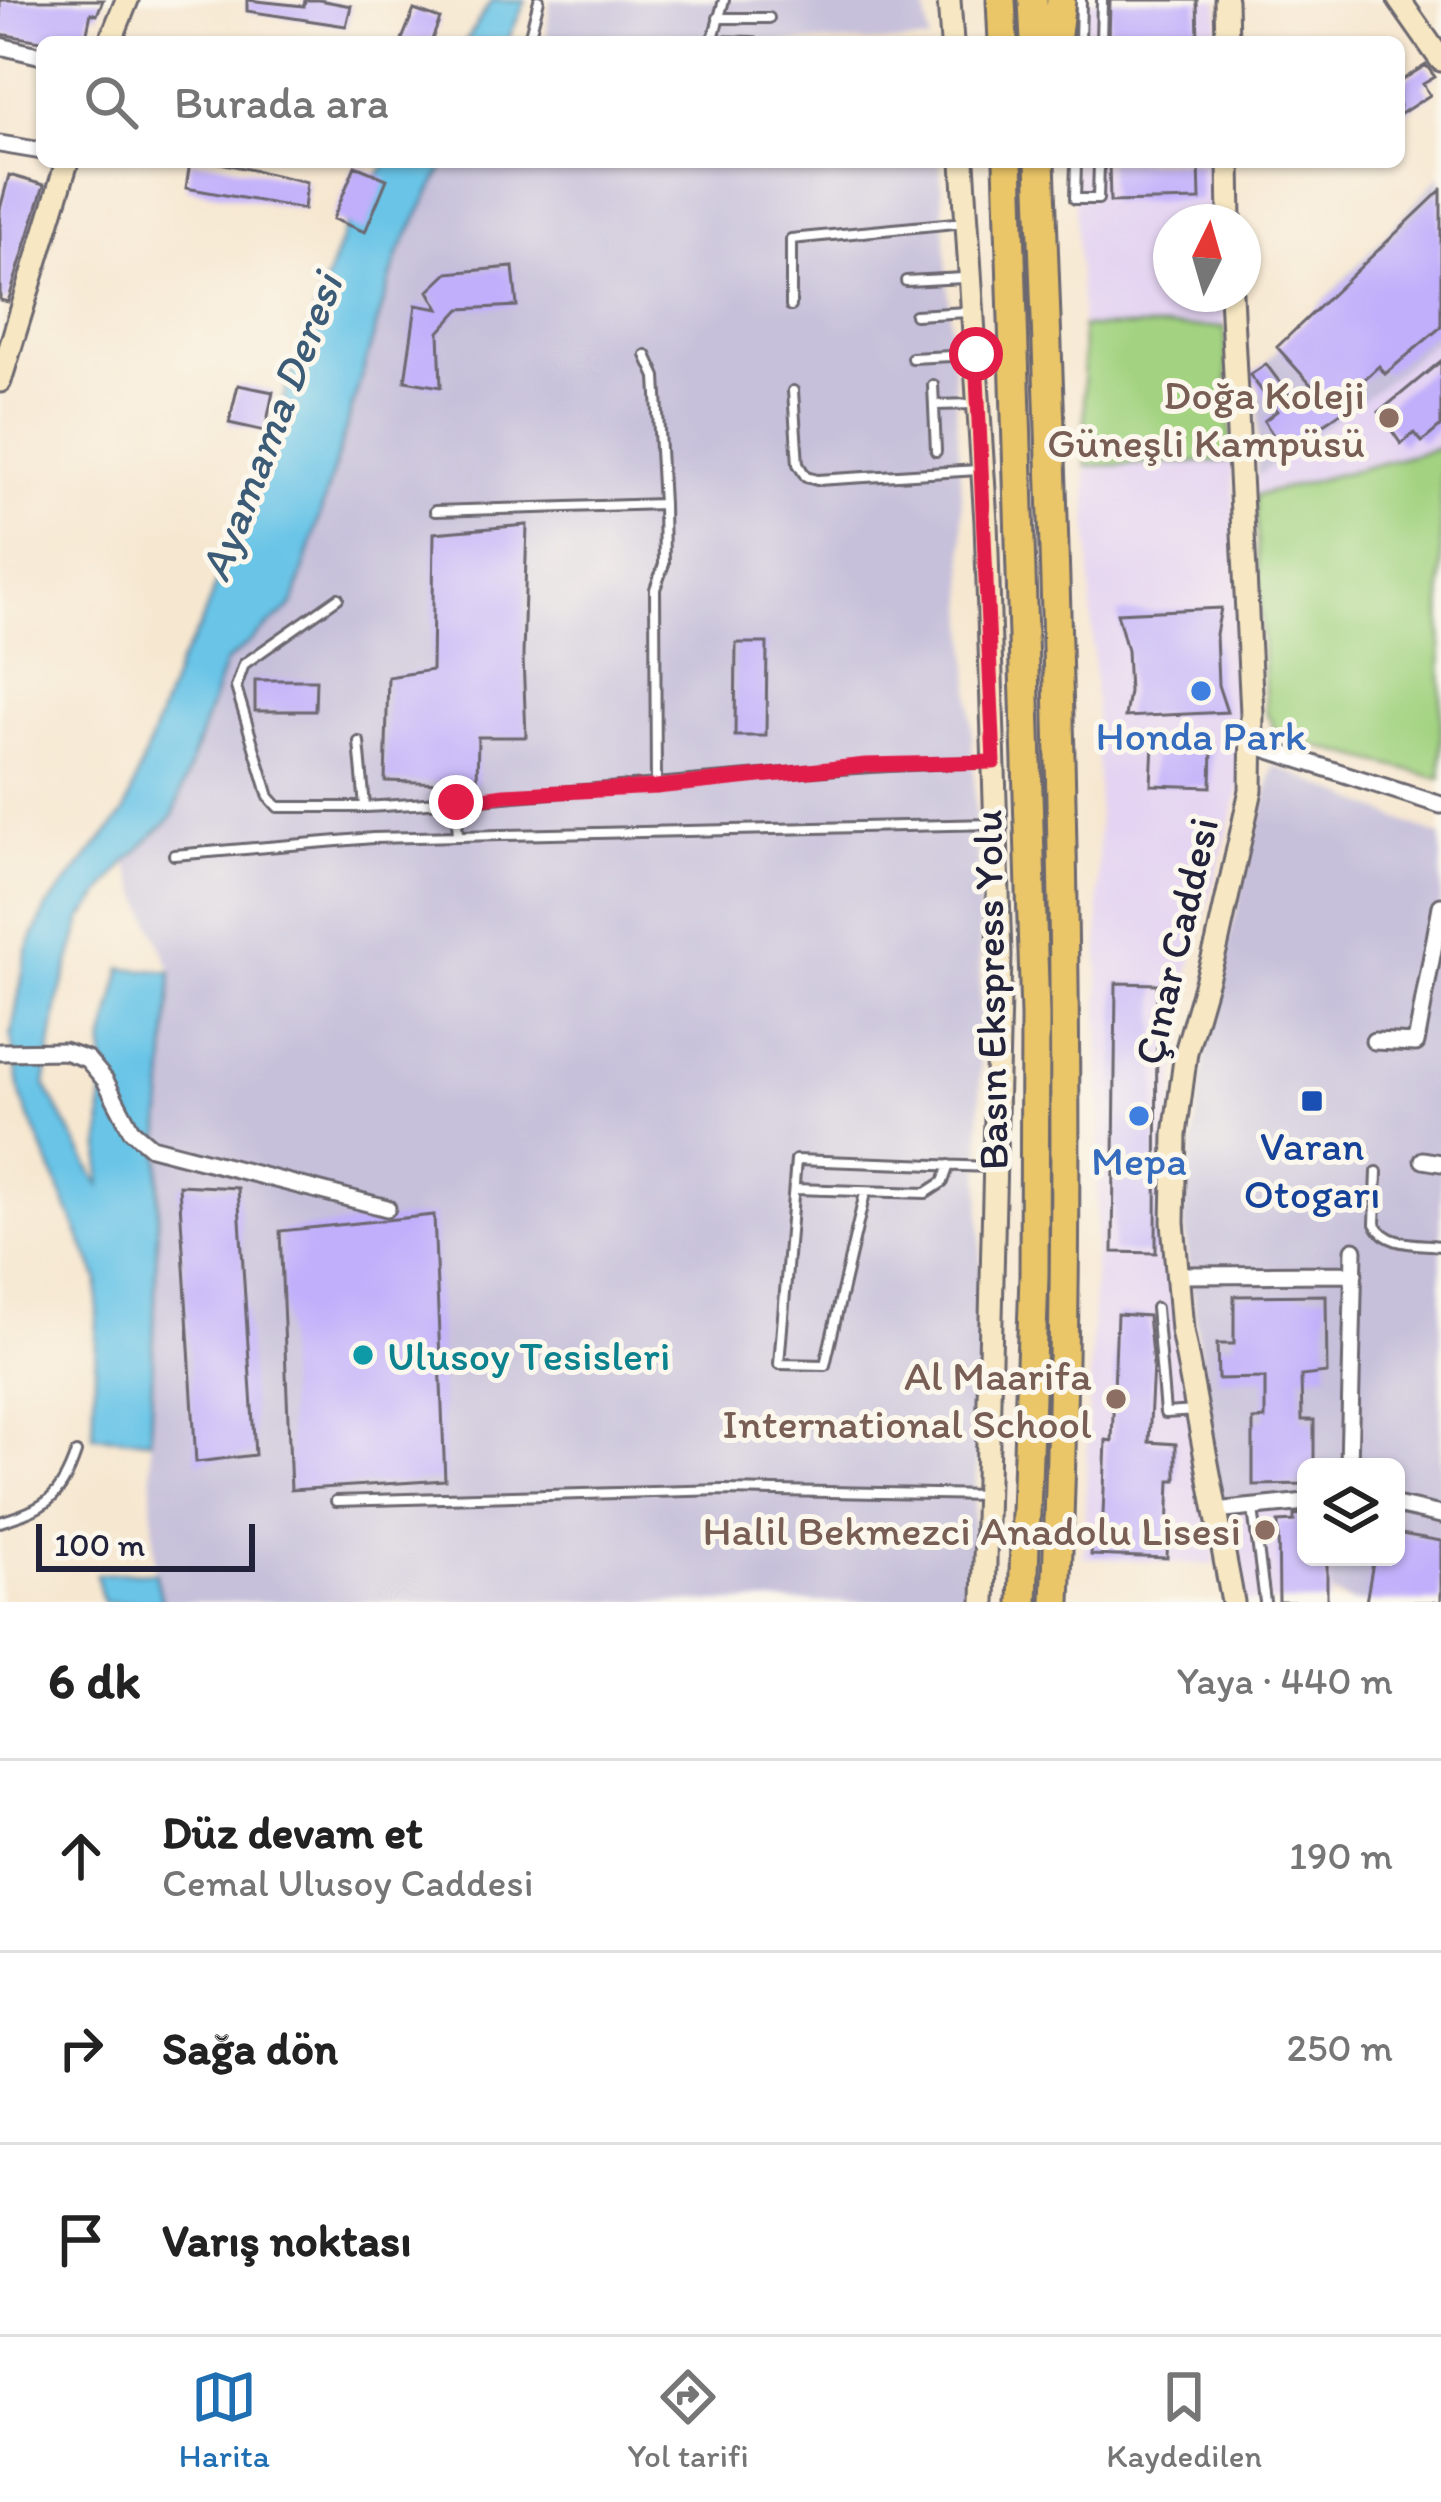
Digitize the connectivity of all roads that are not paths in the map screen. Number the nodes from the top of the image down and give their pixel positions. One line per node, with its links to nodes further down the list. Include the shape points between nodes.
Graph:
1 (128, 0): 15 (main road)
2 (538, 0): 16 (lane)
3 (724, 0): 13 (lane)
4 (949, 0): 18 (main road)
5 (983, 0): 19 (highway)
6 (1001, 0): 20 (highway)
7 (1033, 0): 21 (highway)
8 (1058, 0): 22 (highway)
9 (1081, 0): 23 (lane)
10 (1102, 0): 24 (lane)
11 (1226, 0): 25 (main road)
12 (1399, 0): 28 (main road)
13 (718, 18): 14 (lane); 17 (lane)
14 (769, 18)
15 (113, 36)
16 (529, 36)
17 (714, 36)
18 (952, 36)
19 (985, 36)
20 (1004, 36)
21 (1035, 36)
22 (1055, 36)
23 (1079, 36)
24 (1101, 36)
25 (1227, 36)
26 (0, 46): 27 (street)
27 (36, 55)
28 (1441, 60)
29 (0, 144): 30 (street)
30 (36, 150)
31 (65, 168): 46 (main road)
32 (963, 168): 41 (main road)
33 (993, 168): 42 (highway)
34 (1007, 168): 42 (highway, Basın Ekspress Yolu)
35 (1040, 168): 50 (highway, Basın Ekspress Yolu)
36 (1054, 168): 50 (highway, via 1054,303)
37 (1076, 168): 38 (lane, via 1075,199 1098,199)
38 (1099, 168)
39 (1229, 168): 40 (main road)
40 (1230, 204)
41 (967, 222): 43 (main road); 45 (lane, via 791,239)
42 (1011, 268): 100 (highway, Basın Ekspress Yolu, via 1035,1035)
43 (971, 278): 44 (lane); 47 (main road)
44 (906, 281)
45 (791, 306)
46 (10, 311): 54 (main road)
47 (973, 311): 49 (lane); 51 (main road)
48 (1233, 312): 65 (main road, Çınar Caddesi)
49 (915, 315)
50 (1046, 334): 101 (highway, Basın Ekspress Yolu, via 1067,1054)
51 (976, 354): 53 (lane); 57 (main road)
52 (646, 355): 61 (lane, via 656,377)
53 (913, 358)
54 (0, 381)
55 (933, 385): 58 (lane)
56 (794, 391): 60 (lane, via 798,464 806,478)
57 (979, 404): 58 (lane); 60 (main road)
58 (934, 405): 59 (lane)
59 (936, 452)
60 (982, 470): 66 (main road)
61 (663, 503): 62 (lane); 67 (lane)
62 (435, 511)
63 (338, 598): 70 (lane, via 244,664 236,688 278,807)
64 (359, 742): 70 (lane)
65 (1251, 745): 69 (street); 86 (main road, Çınar Caddesi, via 1251,790 1183,1073 1175,1135)
66 (994, 762): 67 (lane, via 866,765); 71 (main road)
67 (656, 787): 68 (lane)
68 (456, 802): 70 (lane); 72 (lane)
69 (1441, 805)
70 (365, 807)
71 (995, 824): 72 (lane); 78 (main road)
72 (458, 836): 73 (lane)
73 (174, 855)
74 (1441, 906): 75 (street, via 1416,1043)
75 (1374, 1041)
76 (2, 1052): 82 (street, via 87,1058 151,1148)
77 (949, 1165): 78 (lane); 80 (lane, via 796,1160); 81 (lane, via 944,1182 926,1193)
78 (997, 1167): 91 (main road)
79 (1377, 1172): 83 (lane, via 1375,1224 1382,1235)
80 (794, 1189): 81 (lane); 81 (lane, via 779,1364 825,1365)
81 (865, 1193)
82 (387, 1208)
83 (1441, 1246)
84 (1354, 1250): 85 (street)
85 (1354, 1274): 86 (street); 90 (street)
86 (1178, 1275): 88 (main road, Çınar Caddesi)
87 (1156, 1308): 88 (lane, via 1166,1413)
88 (1198, 1410): 96 (main road, Çınar Caddesi)
89 (76, 1454): 98 (lane, via 53,1499)
90 (1349, 1458)
91 (988, 1495): 92 (lane, via 723,1490); 99 (main road)
92 (336, 1501)
93 (1297, 1503): 94 (street)
94 (1253, 1507): 96 (street); 103 (lane)
95 (1405, 1507): 97 (street)
96 (1215, 1510): 102 (main road, Çınar Caddesi)
97 (1441, 1515)
98 (0, 1522)
99 (984, 1602)
100 (1023, 1602)
101 (1055, 1602)
102 (1233, 1602)
103 (1265, 1602)

